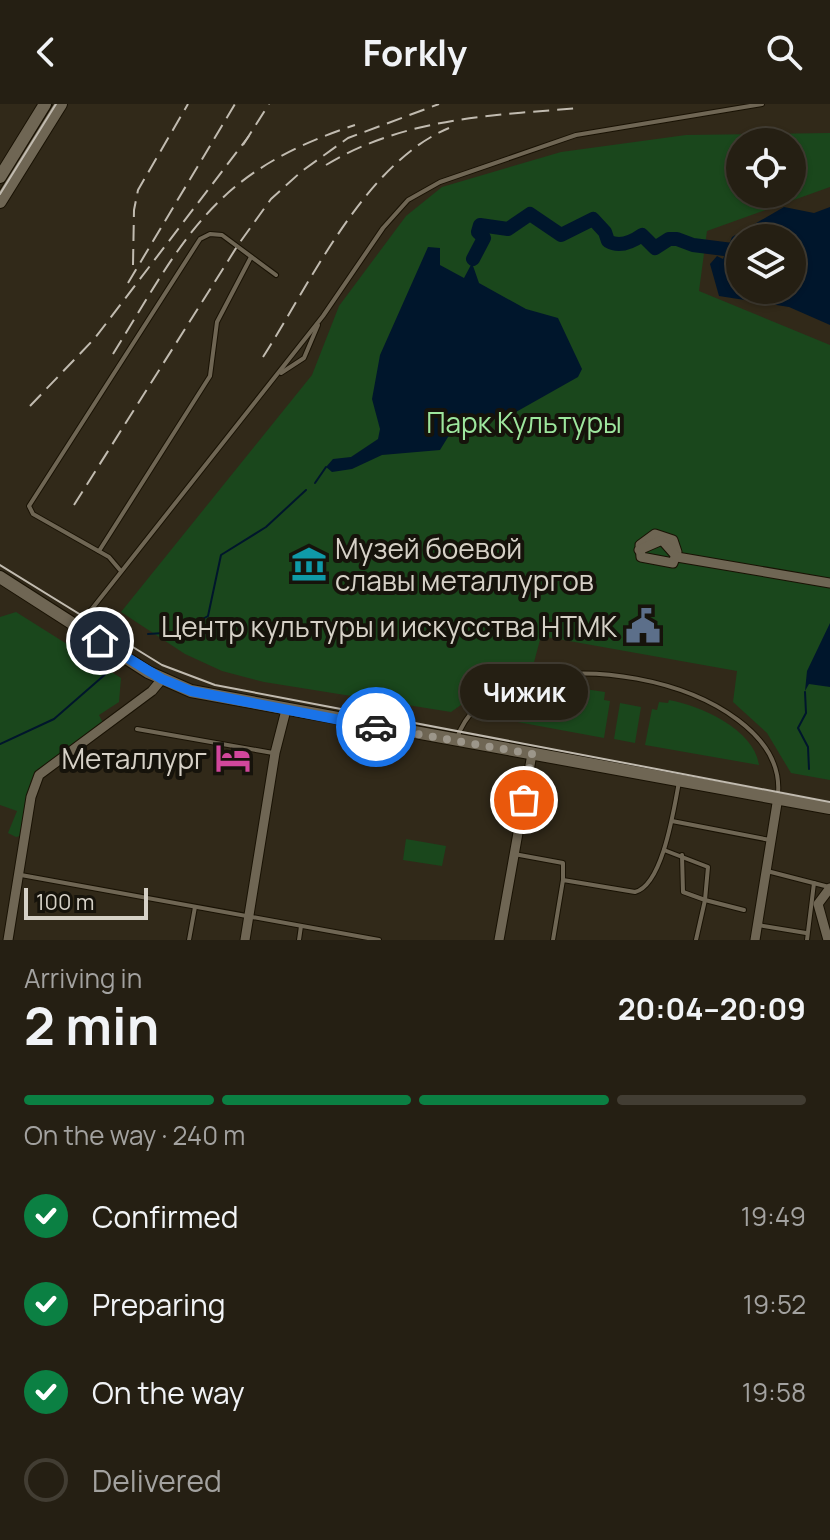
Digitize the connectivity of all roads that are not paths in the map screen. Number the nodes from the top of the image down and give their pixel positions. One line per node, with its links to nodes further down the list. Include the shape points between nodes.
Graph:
1 (45, 104): 4 (main road)
2 (61, 104): 5 (main road)
3 (762, 104): 8 (lane, via 576,135 440,182 408,200 383,228)
4 (0, 177)
5 (0, 202)
6 (251, 257): 7 (lane); 10 (lane, via 217,322 210,376); 10 (lane, via 222,235 200,239 29,506 33,514)
7 (276, 275)
8 (323, 316): 9 (lane); 9 (lane, via 304,358)
9 (271, 382): 12 (lane)
10 (99, 551): 12 (lane)
11 (677, 557): 11 (street, via 673,540 662,534 649,536 639,550 643,560 669,564); 14 (street)
12 (120, 570): 15 (lane)
13 (0, 577): 15 (main road)
14 (830, 583)
15 (78, 627): 16 (main road)
16 (162, 679): 17 (main road, via 205,694); 31 (street, via 39,775)
17 (286, 710): 19 (main road); 20 (street)
18 (137, 729): 20 (lane)
19 (456, 740): 21 (main road); 23 (lane, via 478,708 521,682 561,672 602,675 693,693 720,707 765,751 776,771)
20 (275, 753): 38 (street)
21 (532, 754): 22 (main road); 28 (street)
22 (679, 779): 23 (main road); 25 (lane)
23 (778, 797): 24 (main road); 26 (street)
24 (830, 808)
25 (672, 821): 26 (lane); 27 (lane)
26 (770, 840): 30 (street)
27 (663, 849): 29 (lane); 32 (lane, via 654,875 641,891)
28 (514, 854): 32 (lane, via 563,863); 47 (street)
29 (682, 854): 35 (lane, via 683,892); 35 (lane, via 708,867)
30 (765, 871): 33 (lane); 39 (street)
31 (19, 875): 36 (lane); 42 (street)
32 (563, 880): 48 (lane)
33 (814, 883): 34 (lane); 41 (lane)
34 (830, 888): 52 (street, via 818,904)
35 (705, 900): 37 (lane); 49 (lane)
36 (195, 907): 38 (lane); 43 (lane)
37 (744, 910)
38 (249, 917): 40 (lane); 44 (street)
39 (758, 925): 41 (lane); 50 (street)
40 (301, 926): 45 (lane); 46 (lane)
41 (806, 933): 51 (lane)
42 (8, 940)
43 (189, 940)
44 (245, 940)
45 (299, 940)
46 (379, 940)
47 (499, 940)
48 (553, 940)
49 (696, 940)
50 (755, 940)
51 (807, 940)
52 (828, 940)

